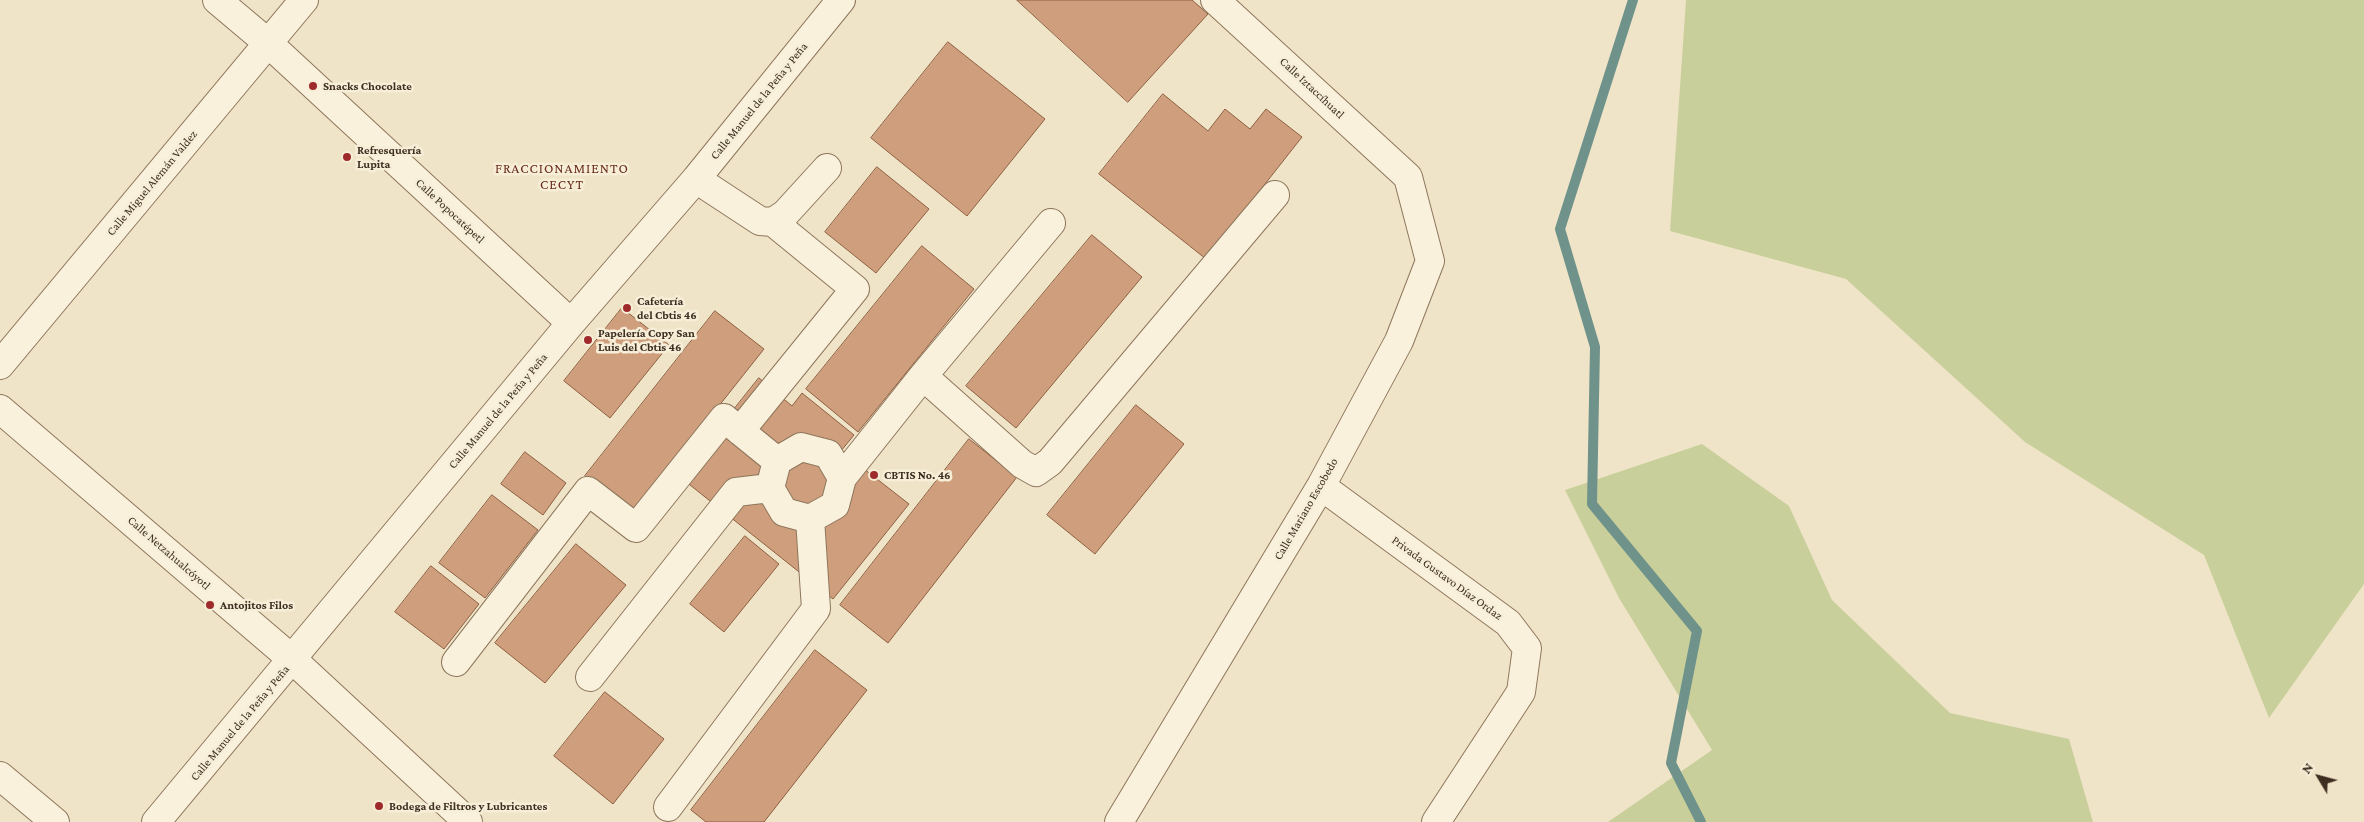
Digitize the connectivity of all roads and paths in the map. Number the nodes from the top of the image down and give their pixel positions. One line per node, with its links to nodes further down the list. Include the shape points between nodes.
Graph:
1 (217, 0): 5 (street, Calle Popocatépetl)
2 (304, 0): 5 (street, Calle Miguel Alemán Valdez)
3 (841, 0): 8 (street, Calle Manuel de la Peña y Peña)
4 (1216, 0): 7 (street, Calle Iztaccíhuatl)
5 (268, 44): 12 (street, Calle Popocatépetl); 13 (street, Calle Miguel Alemán Valdez)
6 (827, 168): 10 (street, via 785,214)
7 (1408, 177): 19 (street, Calle Mariano Escobedo, via 1430,261 1399,342)
8 (696, 179): 10 (street, via 760,221); 12 (street, Calle Manuel de la Peña y Peña)
9 (1275, 195): 14 (street, via 1050,462 1036,472 1022,464)
10 (773, 222): 16 (street, via 855,289)
11 (1051, 223): 14 (street)
12 (571, 323): 22 (street, Calle Manuel de la Peña y Peña)
13 (0, 365)
14 (923, 376): 18 (street)
15 (0, 409): 22 (street, Calle Netzahualcóyotl)
16 (740, 431): 17 (street); 23 (street, via 724,418 636,528 588,491)
17 (778, 461): 18 (street, via 801,447 828,454); 20 (street)
18 (842, 478): 21 (street, via 834,505)
19 (1321, 486): 30 (street, Calle Mariano Escobedo); 31 (street, Privada Gustavo Díaz Ordaz, via 1508,623 1526,648 1521,692)
20 (770, 488): 21 (street, via 784,512); 24 (street, via 736,492)
21 (810, 519): 26 (street, via 816,609)
22 (293, 660): 28 (street, Calle Manuel de la Peña y Peña); 29 (street, Calle Netzahualcóyotl)
23 (456, 662)
24 (590, 677)
25 (0, 776): 27 (street)
26 (668, 807)
27 (55, 822)
28 (156, 822)
29 (468, 822)
30 (1119, 822)
31 (1436, 822)

